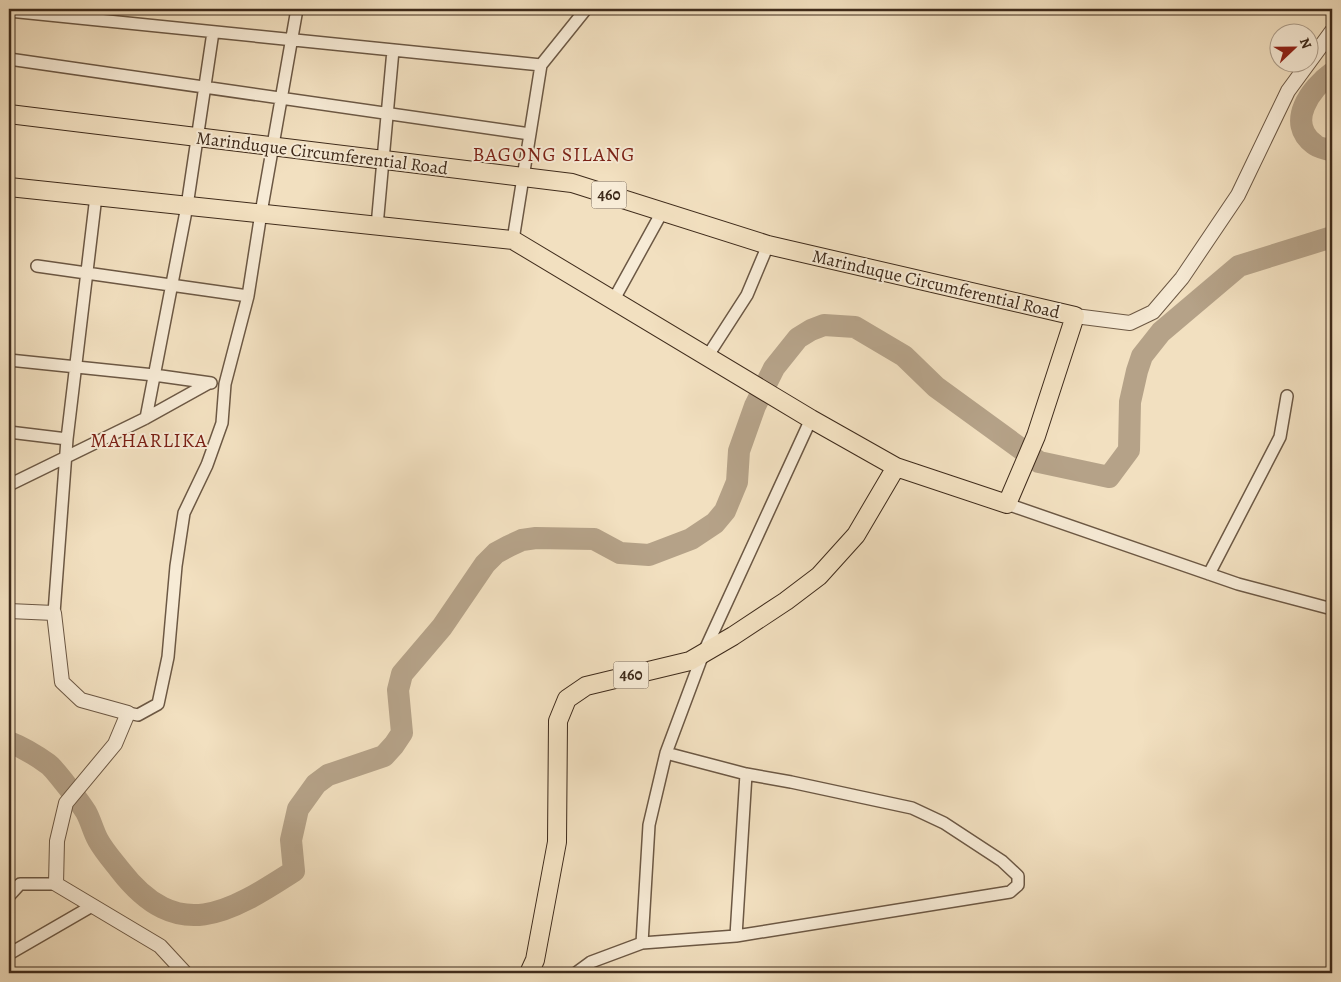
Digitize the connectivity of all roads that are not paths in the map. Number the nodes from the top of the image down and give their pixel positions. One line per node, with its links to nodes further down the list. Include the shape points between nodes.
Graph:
1 (297, 9): 6 (street)
2 (586, 9): 9 (street)
3 (9, 11): 5 (street)
4 (1332, 31): 32 (street, via 1288,91 1238,195 1182,278 1153,312 1130,323)
5 (213, 32): 6 (street); 10 (street)
6 (292, 40): 7 (street); 11 (street)
7 (394, 50): 9 (street); 12 (street)
8 (9, 59): 10 (street)
9 (541, 65): 14 (street)
10 (205, 87): 11 (street); 15 (street)
11 (281, 98): 12 (street); 16 (street)
12 (387, 113): 14 (street); 17 (street)
13 (9, 114): 15 (main road, Marinduque Circumferential Road / 460)
14 (530, 134): 18 (street)
15 (197, 138): 16 (main road, Marinduque Circumferential Road / 460); 21 (street)
16 (272, 147): 17 (main road, Marinduque Circumferential Road / 460); 23 (street)
17 (383, 161): 18 (main road, Marinduque Circumferential Road / 460); 24 (street)
18 (522, 178): 22 (main road, Marinduque Circumferential Road / 460, via 572,183); 25 (street)
19 (9, 187): 20 (main road)
20 (96, 196): 21 (main road); 28 (street)
21 (187, 206): 23 (main road); 29 (street)
22 (662, 212): 26 (main road, Marinduque Circumferential Road / 460); 31 (street)
23 (261, 213): 24 (main road); 30 (street)
24 (377, 226): 25 (main road)
25 (513, 240): 31 (main road)
26 (768, 246): 32 (main road, Marinduque Circumferential Road / 460); 33 (street, via 747,295)
27 (37, 266): 28 (street)
28 (87, 274): 29 (street); 35 (street)
29 (171, 286): 30 (street); 36 (street)
30 (248, 296): 38 (street)
31 (613, 300): 33 (main road)
32 (1074, 316): 47 (main road, Marinduque Circumferential Road, via 1036,436)
33 (707, 357): 41 (main road)
34 (9, 360): 35 (street)
35 (74, 367): 36 (street); 43 (street)
36 (154, 375): 37 (street); 40 (street)
37 (209, 383): 38 (street); 40 (street)
38 (225, 384): 53 (street, via 222,423 208,465 184,513 168,657 158,704 138,716)
39 (1287, 396): 48 (street, via 1280,437)
40 (146, 418): 44 (street)
41 (811, 419): 45 (main road); 52 (street)
42 (9, 432): 43 (street)
43 (67, 438): 44 (street)
44 (65, 456): 46 (street); 51 (street)
45 (896, 468): 47 (main road); 52 (main road, 460, via 856,535 819,576 786,602)
46 (9, 485)
47 (1007, 504): 48 (street)
48 (1209, 574): 49 (street)
49 (1332, 609)
50 (9, 611): 51 (street)
51 (54, 613): 53 (street, via 62,682 81,700)
52 (703, 654): 54 (street); 63 (main road, 460, via 690,661 586,686 567,699 558,721 557,842 535,960)
53 (128, 713): 56 (street, via 115,744 66,803 57,841)
54 (666, 753): 55 (street); 60 (street, via 649,825)
55 (746, 774): 59 (street); 59 (street, via 912,808 944,823 1002,861 1018,876 1018,886 1010,892)
56 (56, 884): 57 (street, via 20,884); 58 (street)
57 (9, 896)
58 (92, 906): 61 (street); 62 (street, via 160,946)
59 (736, 936): 60 (street)
60 (642, 943): 64 (street, via 591,962)
61 (9, 954)
62 (185, 973)
63 (529, 973)
64 (576, 973)

